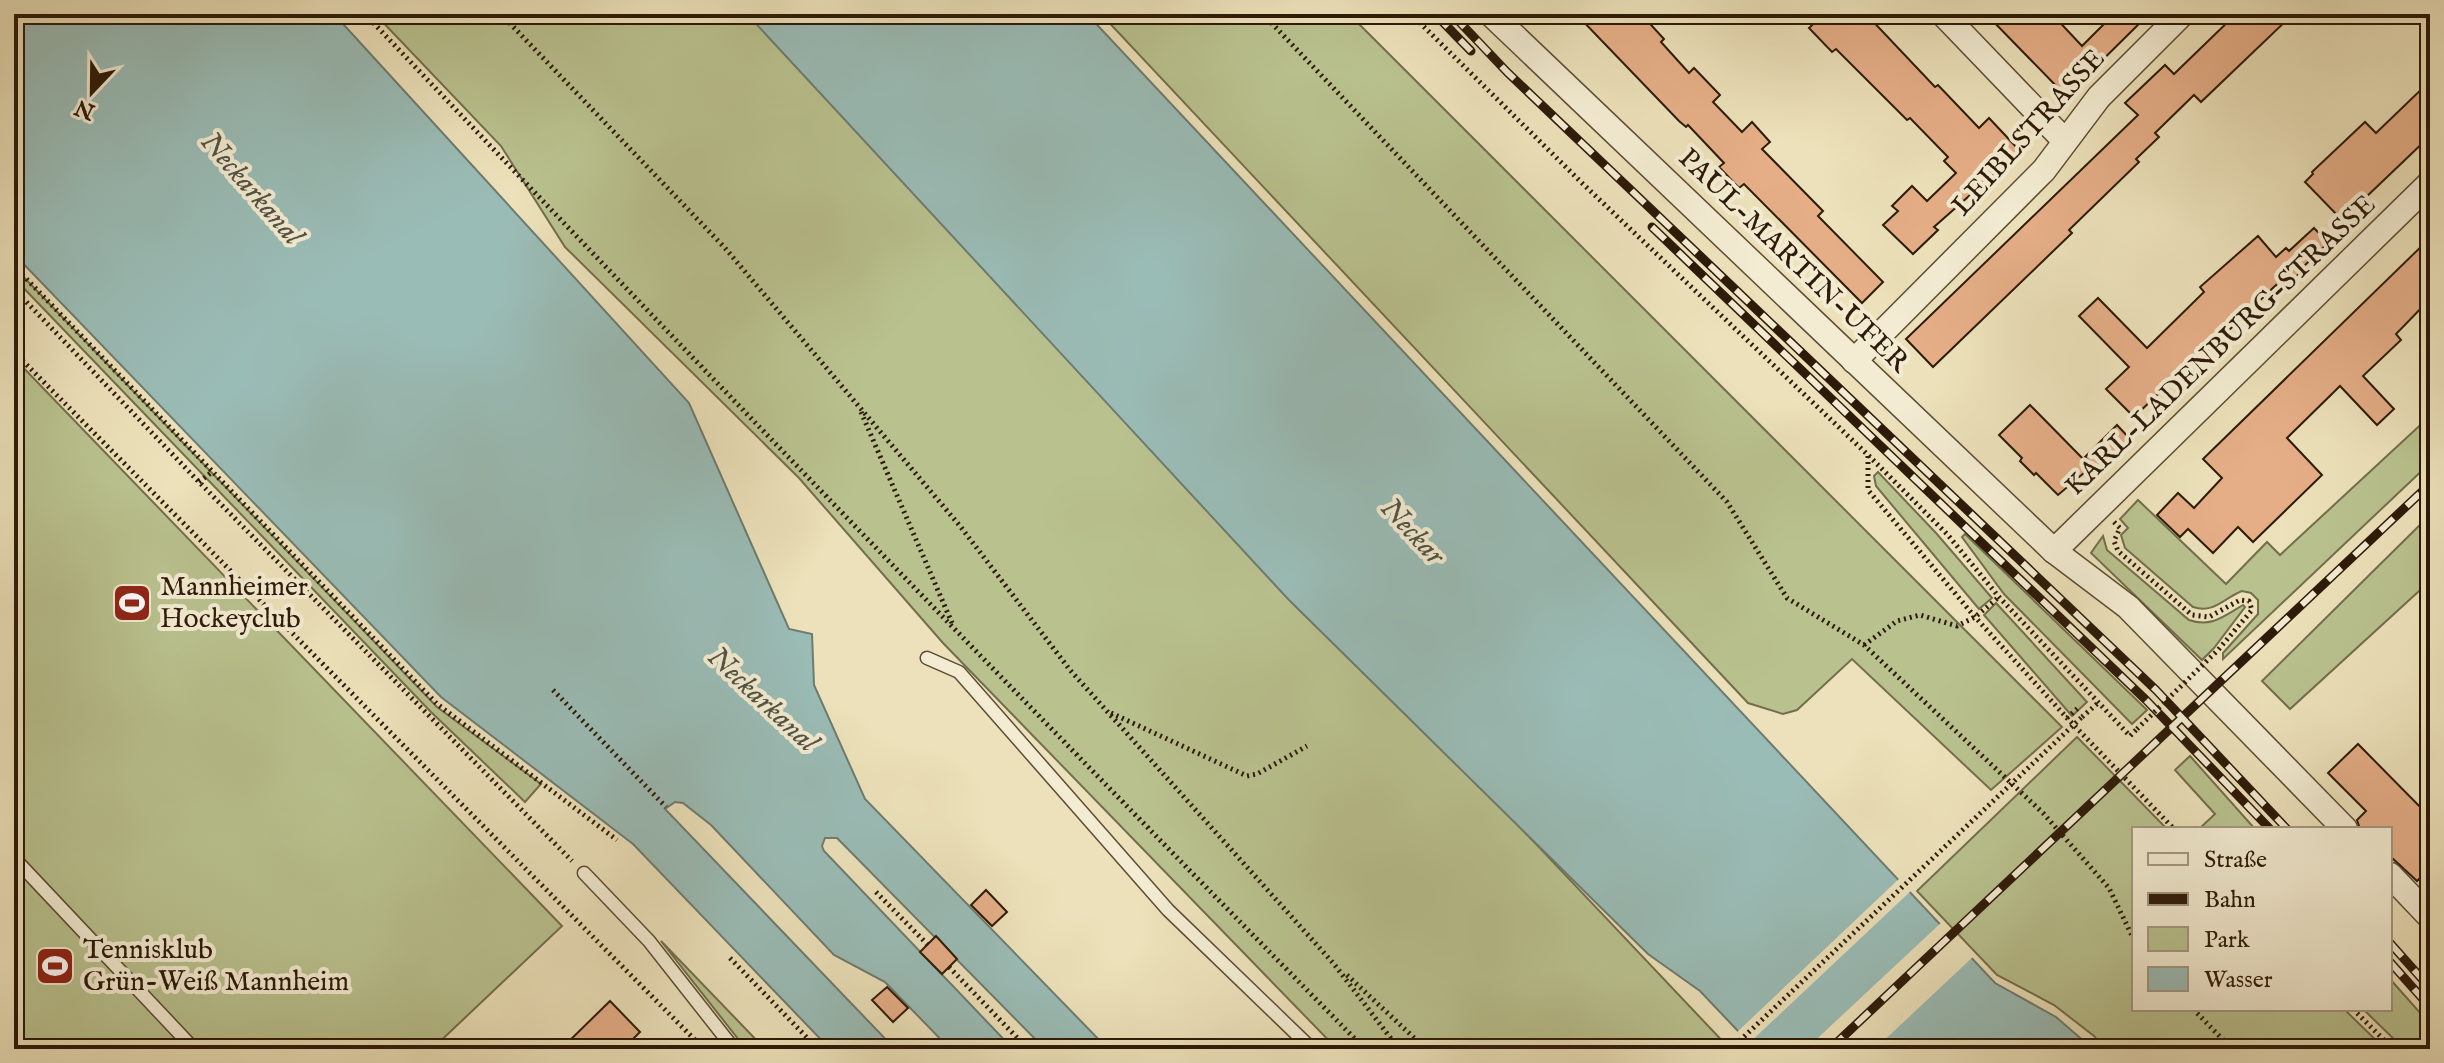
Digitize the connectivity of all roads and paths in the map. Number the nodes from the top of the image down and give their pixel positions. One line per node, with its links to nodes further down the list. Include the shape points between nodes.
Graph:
1 (365, 14): 22 (path)
2 (501, 14): 14 (path, via 725,248)
3 (1263, 14): 23 (path, via 1727,502 1787,598)
4 (1411, 14): 15 (path)
5 (1491, 14): 13 (street, PAUL-MARTIN-UFER)
6 (1943, 14): 8 (street)
7 (2182, 14): 8 (street, LEIBLSTRASSE, via 2099,97)
8 (2065, 141): 13 (street, LEIBLSTRASSE, via 2044,170)
9 (2430, 183): 18 (street, KARL-LADENBURG-STRASSE)
10 (14, 266): 16 (path)
11 (14, 289): 17 (path)
12 (14, 352): 48 (path)
13 (1854, 361): 18 (street, PAUL-MARTIN-UFER)
14 (859, 407): 22 (path); 28 (path)
15 (1868, 455): 20 (path, via 1947,534); 21 (path, via 1868,490)
16 (212, 472): 17 (path); 34 (path, via 437,704)
17 (199, 482): 36 (path)
18 (2054, 551): 33 (street, PAUL-MARTIN-UFER, via 2128,607)
19 (2118, 551): 26 (path, bridge, via 2192,615 2209,617 2240,600 2249,601 2252,610 2130,736)
20 (1999, 597): 21 (path); 26 (path)
21 (1975, 617): 23 (path, via 1957,626 1920,615 1897,621); 29 (path)
22 (955, 629): 53 (path)
23 (1864, 645): 40 (path, via 2043,813 2109,888)
24 (927, 658): 52 (lane, via 959,672 1168,910)
25 (553, 690): 31 (path)
26 (2098, 703): 56 (path, bridge)
27 (2079, 707): 29 (path)
28 (1107, 711): 30 (path, via 1247,776); 43 (path)
29 (2067, 718): 32 (path)
30 (1307, 746)
31 (666, 807)
32 (2172, 827)
33 (2343, 827)
34 (617, 840)
35 (14, 858): 47 (lane)
36 (584, 873): 49 (lane, via 649,941)
37 (2392, 877): 39 (street)
38 (876, 892): 41 (path)
39 (2430, 917)
40 (2132, 936)
41 (928, 945)
42 (730, 958): 50 (path)
43 (1334, 964): 54 (path); 55 (path)
44 (949, 967): 51 (path)
45 (2195, 1011): 57 (path)
46 (2355, 1011): 58 (path)
47 (194, 1049)
48 (704, 1049)
49 (734, 1049)
50 (818, 1049)
51 (1028, 1049)
52 (1312, 1049)
53 (1365, 1049)
54 (1399, 1049)
55 (1426, 1049)
56 (1731, 1049)
57 (2232, 1049)
58 (2393, 1049)

